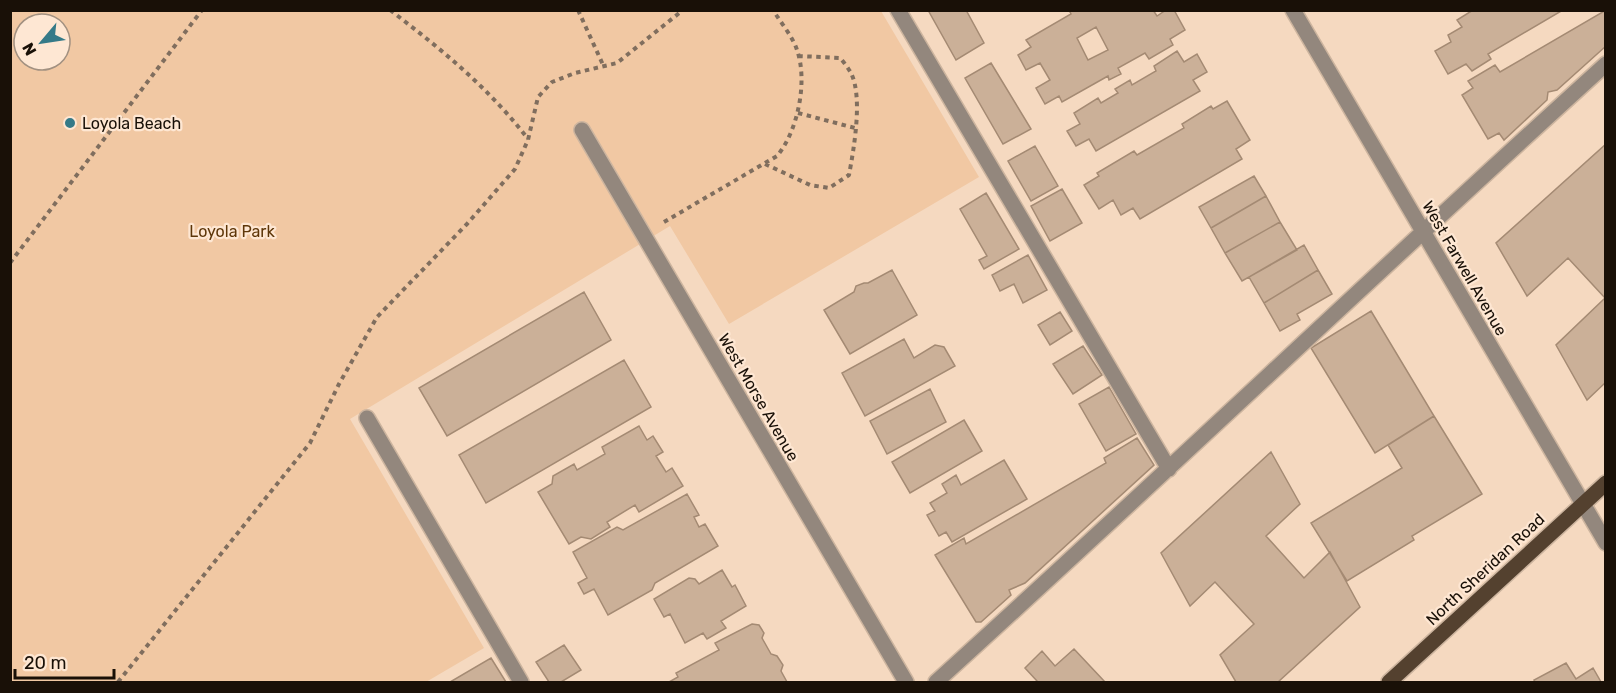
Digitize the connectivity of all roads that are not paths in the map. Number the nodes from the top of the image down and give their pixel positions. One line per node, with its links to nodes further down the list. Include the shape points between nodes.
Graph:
1 (898, 10): 7 (street)
2 (1293, 10): 5 (street, West Farwell Avenue)
3 (1605, 64): 5 (street)
4 (582, 130): 12 (street, West Morse Avenue)
5 (1423, 231): 7 (street); 9 (street, West Farwell Avenue)
6 (366, 418): 11 (street)
7 (1169, 469): 13 (street)
8 (1605, 483): 9 (main road, North Sheridan Road)
9 (1583, 504): 10 (street, West Farwell Avenue); 14 (main road, North Sheridan Road)
10 (1605, 543)
11 (521, 682)
12 (906, 682)
13 (936, 682)
14 (1389, 682)

